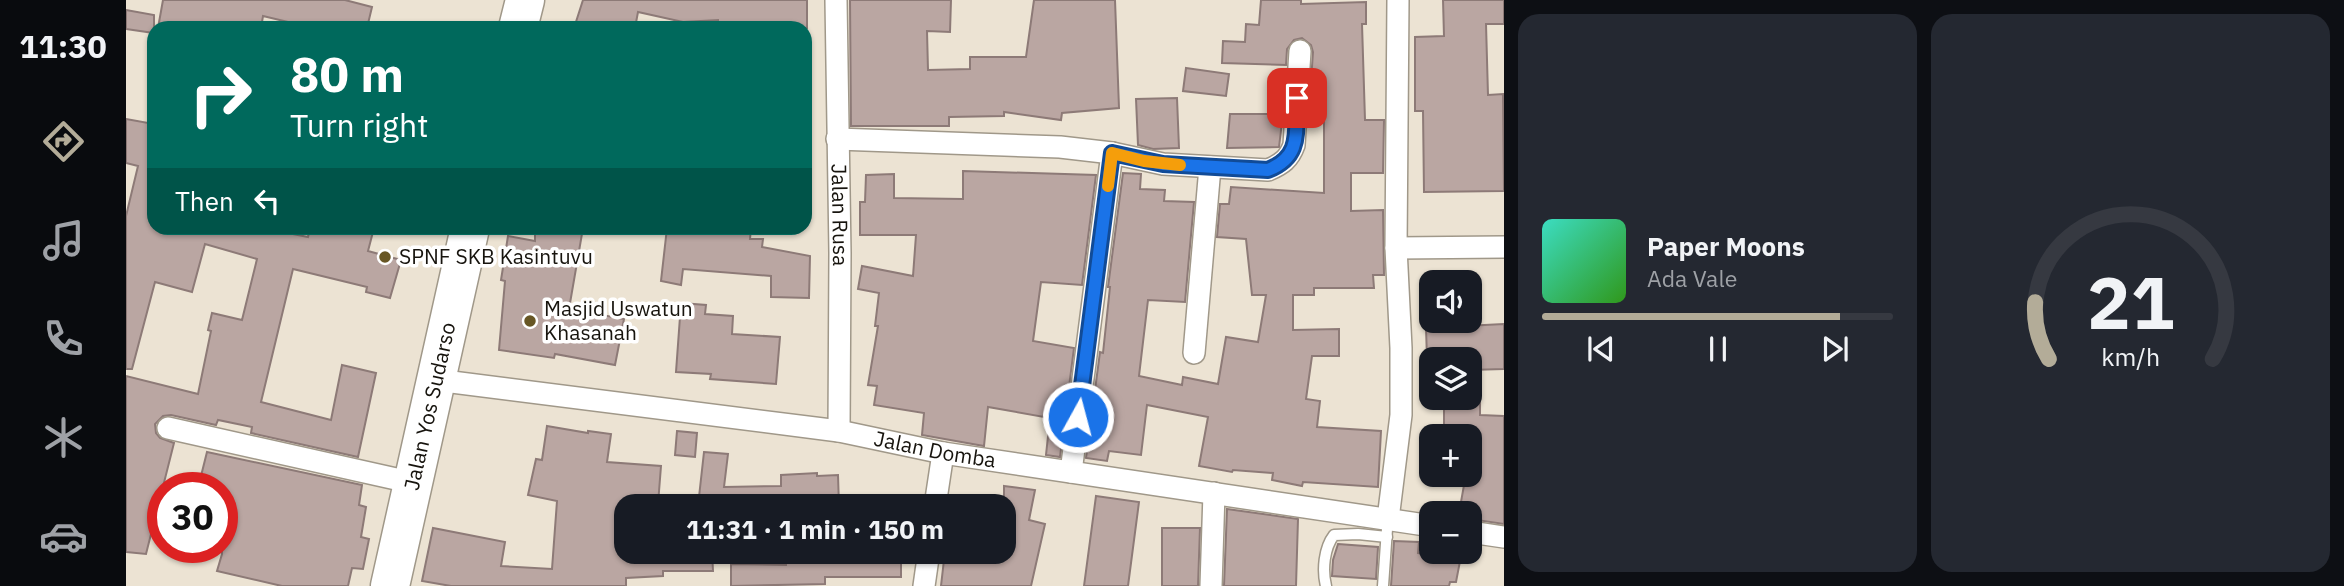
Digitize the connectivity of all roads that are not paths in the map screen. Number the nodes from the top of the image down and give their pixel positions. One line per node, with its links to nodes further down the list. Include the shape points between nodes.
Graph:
1 (525, 0): 4 (highway)
2 (836, 0): 6 (street, Jalan Rusa)
3 (1398, 0): 11 (street)
4 (520, 21)
5 (1300, 51): 8 (street, via 1290,157 1268,170)
6 (837, 139): 7 (street, via 1034,145); 15 (street, Jalan Rusa)
7 (1112, 153): 8 (street, via 1163,164); 17 (street)
8 (1210, 167): 12 (street)
9 (468, 235): 13 (highway, Jalan Yos Sudarso)
10 (1504, 247): 11 (street)
11 (1396, 248): 22 (street, via 1401,415)
12 (1194, 353)
13 (436, 380): 15 (street, Jalan Domba); 18 (highway, Jalan Yos Sudarso)
14 (168, 428): 18 (street)
15 (839, 431): 16 (street, Jalan Domba)
16 (943, 453): 17 (street, Jalan Domba); 20 (street)
17 (1071, 472): 19 (street, Jalan Domba)
18 (414, 483): 26 (highway, Jalan Yos Sudarso)
19 (1214, 493): 22 (street, Jalan Domba); 28 (street)
20 (937, 494)
21 (1419, 527): 22 (street, Jalan Domba)
22 (1388, 528): 29 (lane, via 1334,535 1325,557); 30 (lane)
23 (1482, 534): 24 (street)
24 (1504, 537)
25 (927, 564): 27 (street)
26 (390, 586)
27 (924, 586)
28 (1211, 586)
29 (1326, 586)
30 (1383, 586)

